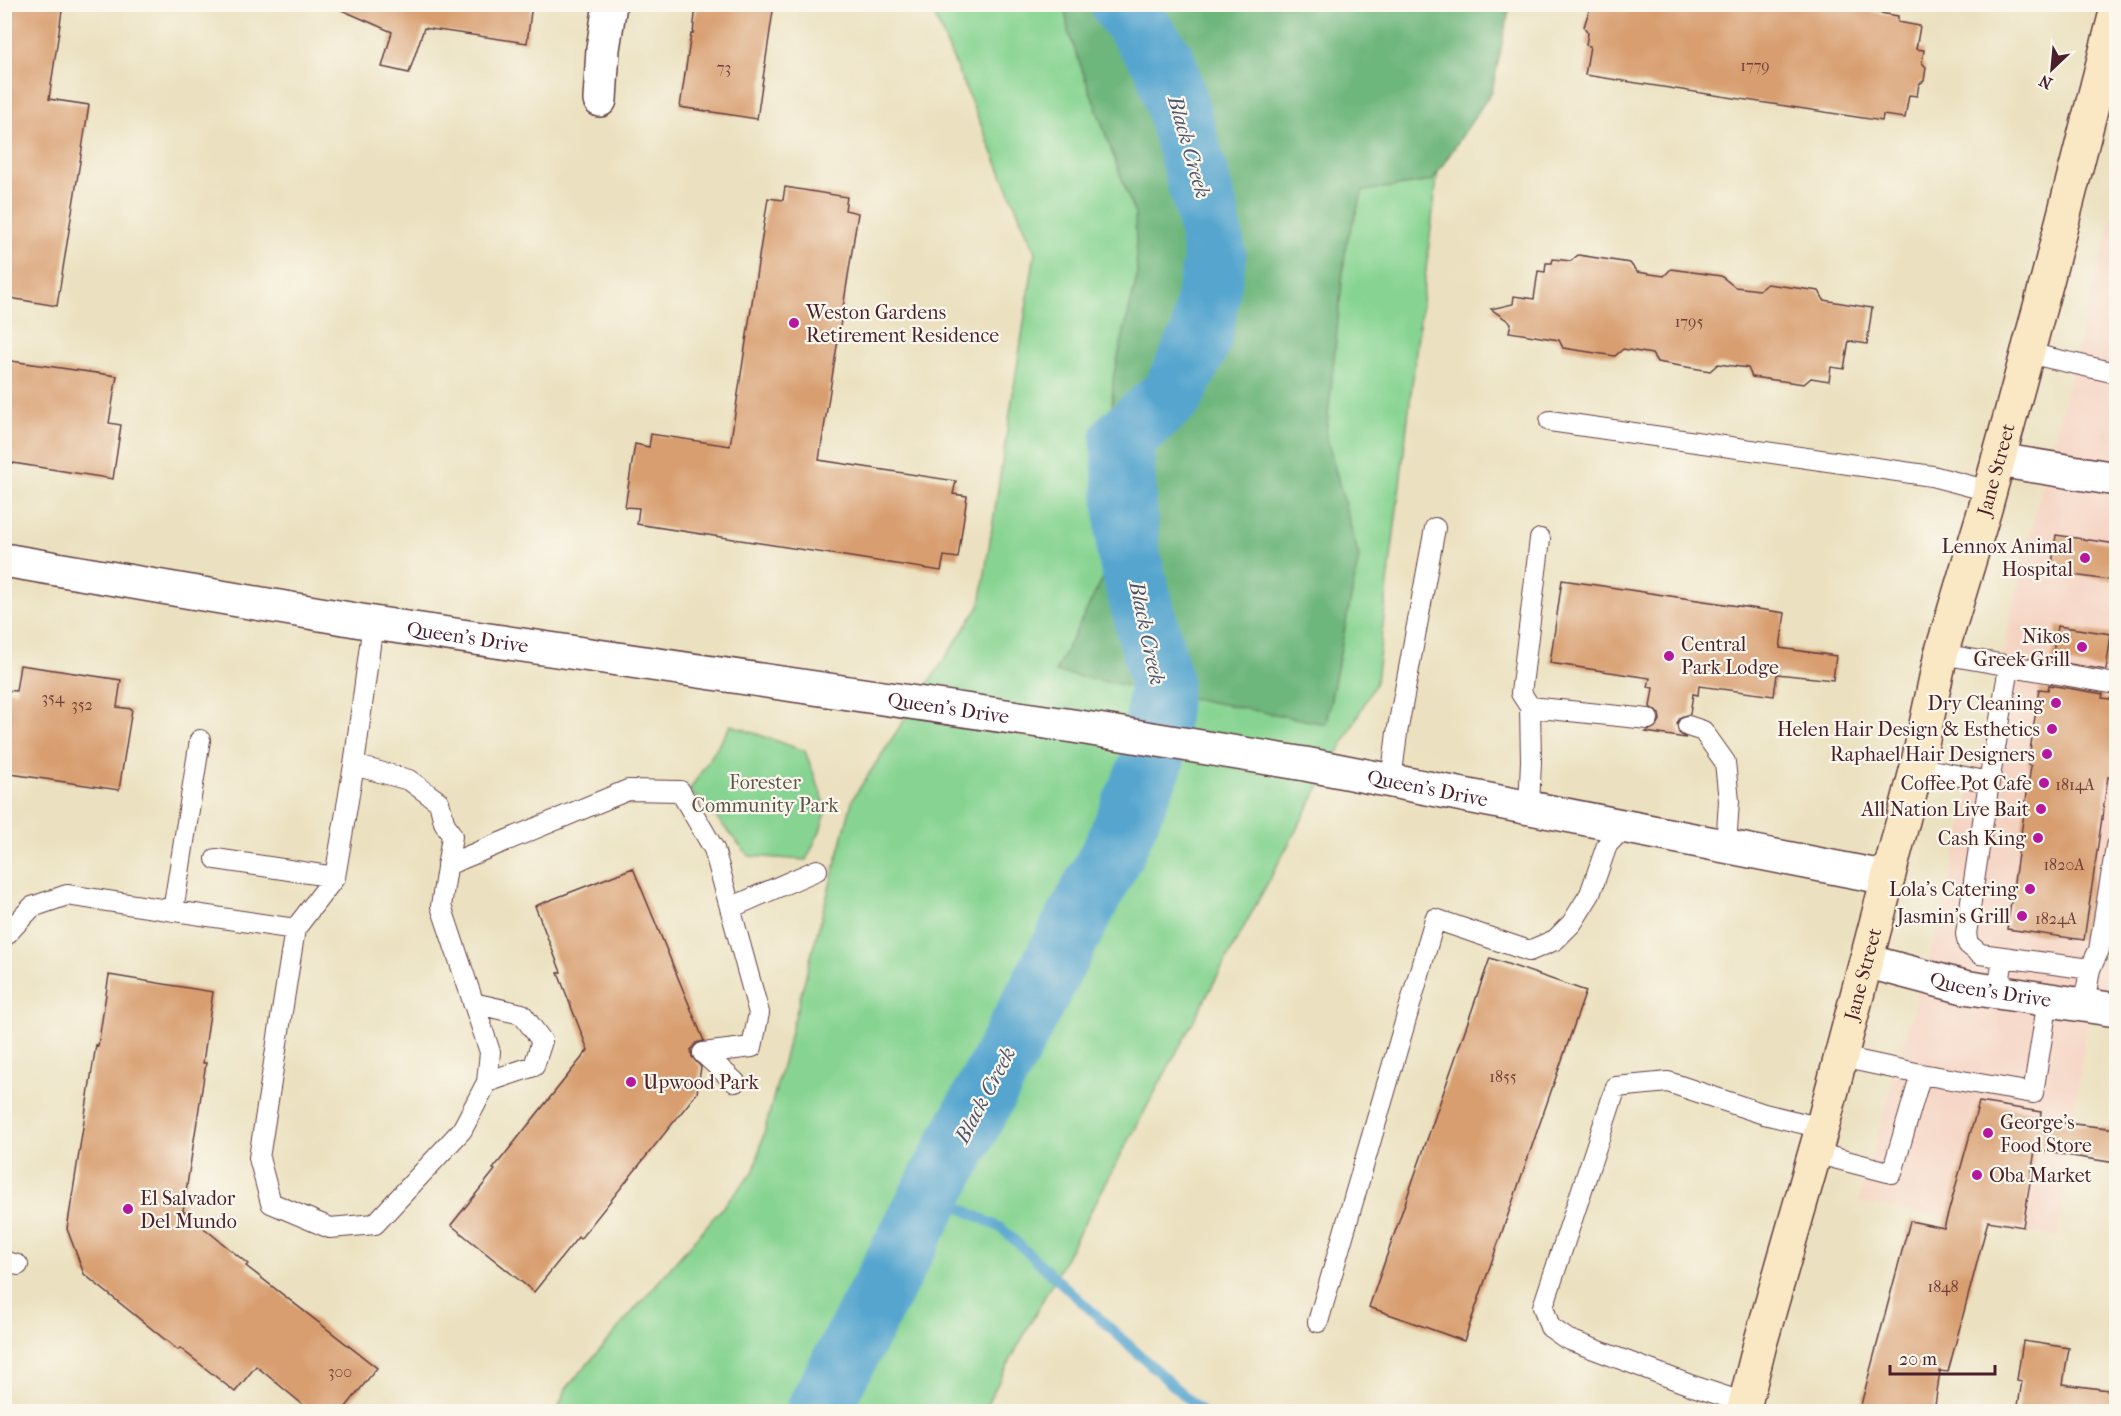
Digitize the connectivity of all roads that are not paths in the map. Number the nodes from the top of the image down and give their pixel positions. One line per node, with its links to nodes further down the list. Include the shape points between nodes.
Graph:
1 (610, 4): 3 (street)
2 (2116, 12): 4 (main road, Jane Street)
3 (600, 100)
4 (2027, 353): 5 (lane); 7 (main road, Jane Street)
5 (2116, 373)
6 (1550, 421): 9 (lane, via 1932,476)
7 (1998, 460): 8 (street); 9 (main road, Jane Street)
8 (2116, 479)
9 (1989, 491): 14 (main road, Jane Street)
10 (1435, 528): 23 (lane)
11 (1540, 539): 17 (lane, via 1521,693)
12 (4, 560): 13 (street, Queen's Drive)
13 (373, 623): 21 (lane); 23 (street, Queen's Drive, via 1073,726)
14 (1941, 654): 15 (lane); 22 (main road, Jane Street)
15 (2009, 668): 16 (lane); 24 (lane)
16 (2116, 684)
17 (1530, 707): 18 (lane); 25 (lane)
18 (1648, 719)
19 (1688, 726): 27 (lane, via 1703,730 1725,762 1729,801)
20 (200, 740): 35 (lane)
21 (354, 765): 30 (lane, via 409,780 439,802 452,836); 32 (lane)
22 (1917, 767): 24 (lane); 33 (main road, Jane Street)
23 (1390, 781): 25 (street, Queen's Drive)
24 (1989, 782): 38 (lane, via 1966,934 1968,944 1980,954)
25 (1528, 807): 26 (street, Queen's Drive)
26 (1624, 827): 27 (street, Queen's Drive); 51 (lane, via 1607,845 1590,894 1572,923 1555,940 1529,951 1435,919)
27 (1726, 846): 33 (street, Queen's Drive)
28 (2116, 846): 40 (lane, via 2099,950)
29 (216, 859): 32 (lane)
30 (447, 865): 34 (lane, via 628,790 680,791 714,849); 43 (lane, via 441,906)
31 (817, 870): 34 (lane)
32 (335, 877): 36 (lane)
33 (1888, 878): 39 (main road, Jane Street)
34 (730, 908): 49 (lane, via 759,1013 752,1047 703,1053)
35 (173, 911): 36 (lane); 37 (lane, via 67,895 32,907)
36 (295, 929): 48 (lane, via 259,1158 272,1203 330,1228 375,1224 462,1130)
37 (4, 937)
38 (2003, 957): 40 (lane); 41 (lane)
39 (1866, 961): 41 (street, Queen's Drive); 46 (main road, Jane Street)
40 (2090, 969): 44 (lane)
41 (1998, 992): 42 (street, Queen's Drive)
42 (2048, 1000): 44 (street, Queen's Drive); 47 (lane, via 2033,1093)
43 (473, 1003): 48 (lane, via 490,1052); 48 (lane, via 522,1014 542,1041 534,1066)
44 (2084, 1006): 45 (street, Queen's Drive)
45 (2116, 1010)
46 (1841, 1057): 47 (lane); 50 (main road, Jane Street)
47 (1922, 1074): 50 (lane, via 1893,1173)
48 (487, 1082)
49 (735, 1083)
50 (1819, 1141): 52 (main road, Jane Street); 52 (lane, via 1764,1114 1668,1082 1616,1087 1543,1307 1550,1327 1568,1339)
51 (1318, 1322)
52 (1744, 1407)

